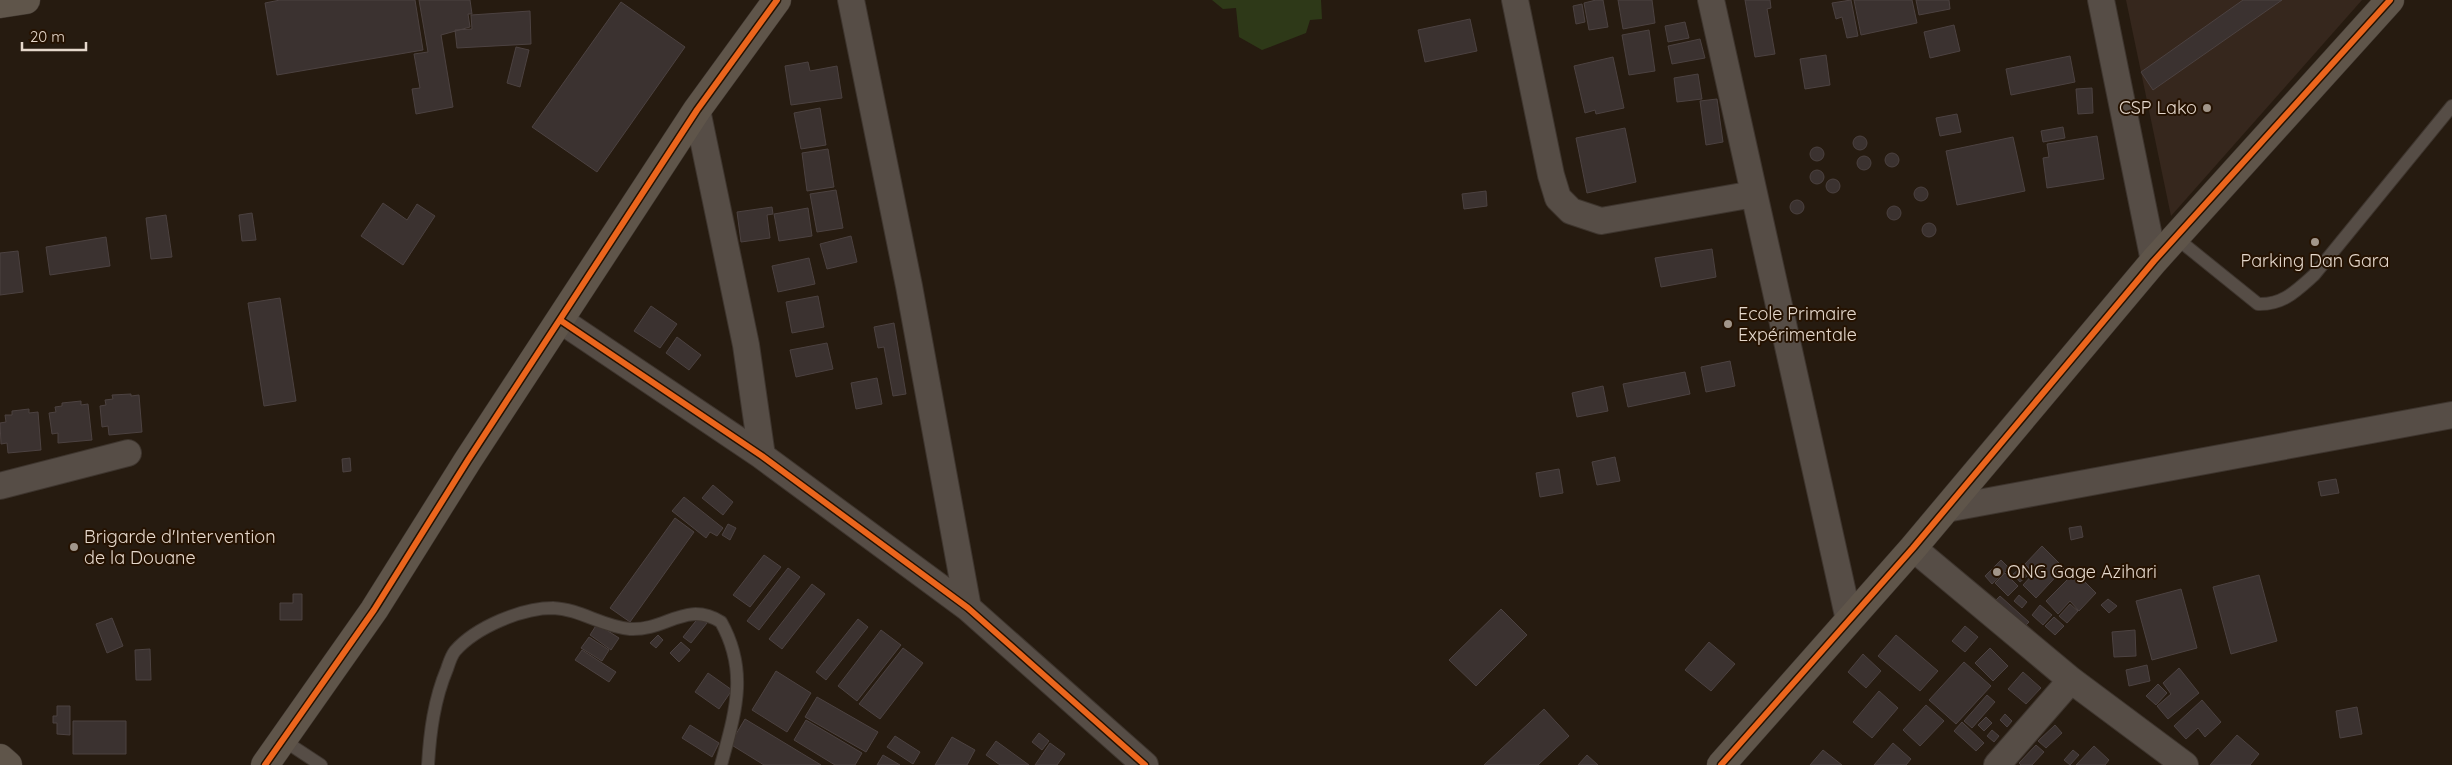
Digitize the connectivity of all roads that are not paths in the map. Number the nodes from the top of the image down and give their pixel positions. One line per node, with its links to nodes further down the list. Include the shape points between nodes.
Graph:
1 (26, 0): 8 (street)
2 (777, 0): 10 (street)
3 (851, 0): 21 (street, via 909,286)
4 (1515, 0): 11 (street, via 1551,175 1558,198 1571,211 1601,221)
5 (1712, 0): 11 (street)
6 (2101, 0): 13 (street)
7 (2390, 0): 12 (street)
8 (0, 4)
9 (2452, 106): 12 (lane, via 2314,275 2287,299 2272,305 2258,304)
10 (697, 110): 14 (street); 17 (street, via 746,344)
11 (1754, 194): 22 (street)
12 (2175, 237): 13 (street)
13 (2154, 260): 19 (street)
14 (560, 320): 17 (street); 24 (street, via 374,610)
15 (2452, 415): 19 (street)
16 (128, 453): 18 (street)
17 (762, 456): 21 (street)
18 (0, 486)
19 (1946, 509): 20 (street)
20 (1913, 548): 22 (street); 23 (street)
21 (968, 608): 31 (street)
22 (1849, 620): 32 (street)
23 (2071, 680): 33 (street); 34 (street)
24 (283, 740): 27 (street); 28 (lane)
25 (0, 758): 26 (street)
26 (8, 765)
27 (266, 765)
28 (321, 765)
29 (428, 765): 30 (lane, via 430,731 440,686 454,652 486,627 519,612 552,608 639,629 701,613 721,622 733,652 738,680 737,704)
30 (721, 765)
31 (1145, 765)
32 (1721, 765)
33 (1997, 765)
34 (2184, 765)

